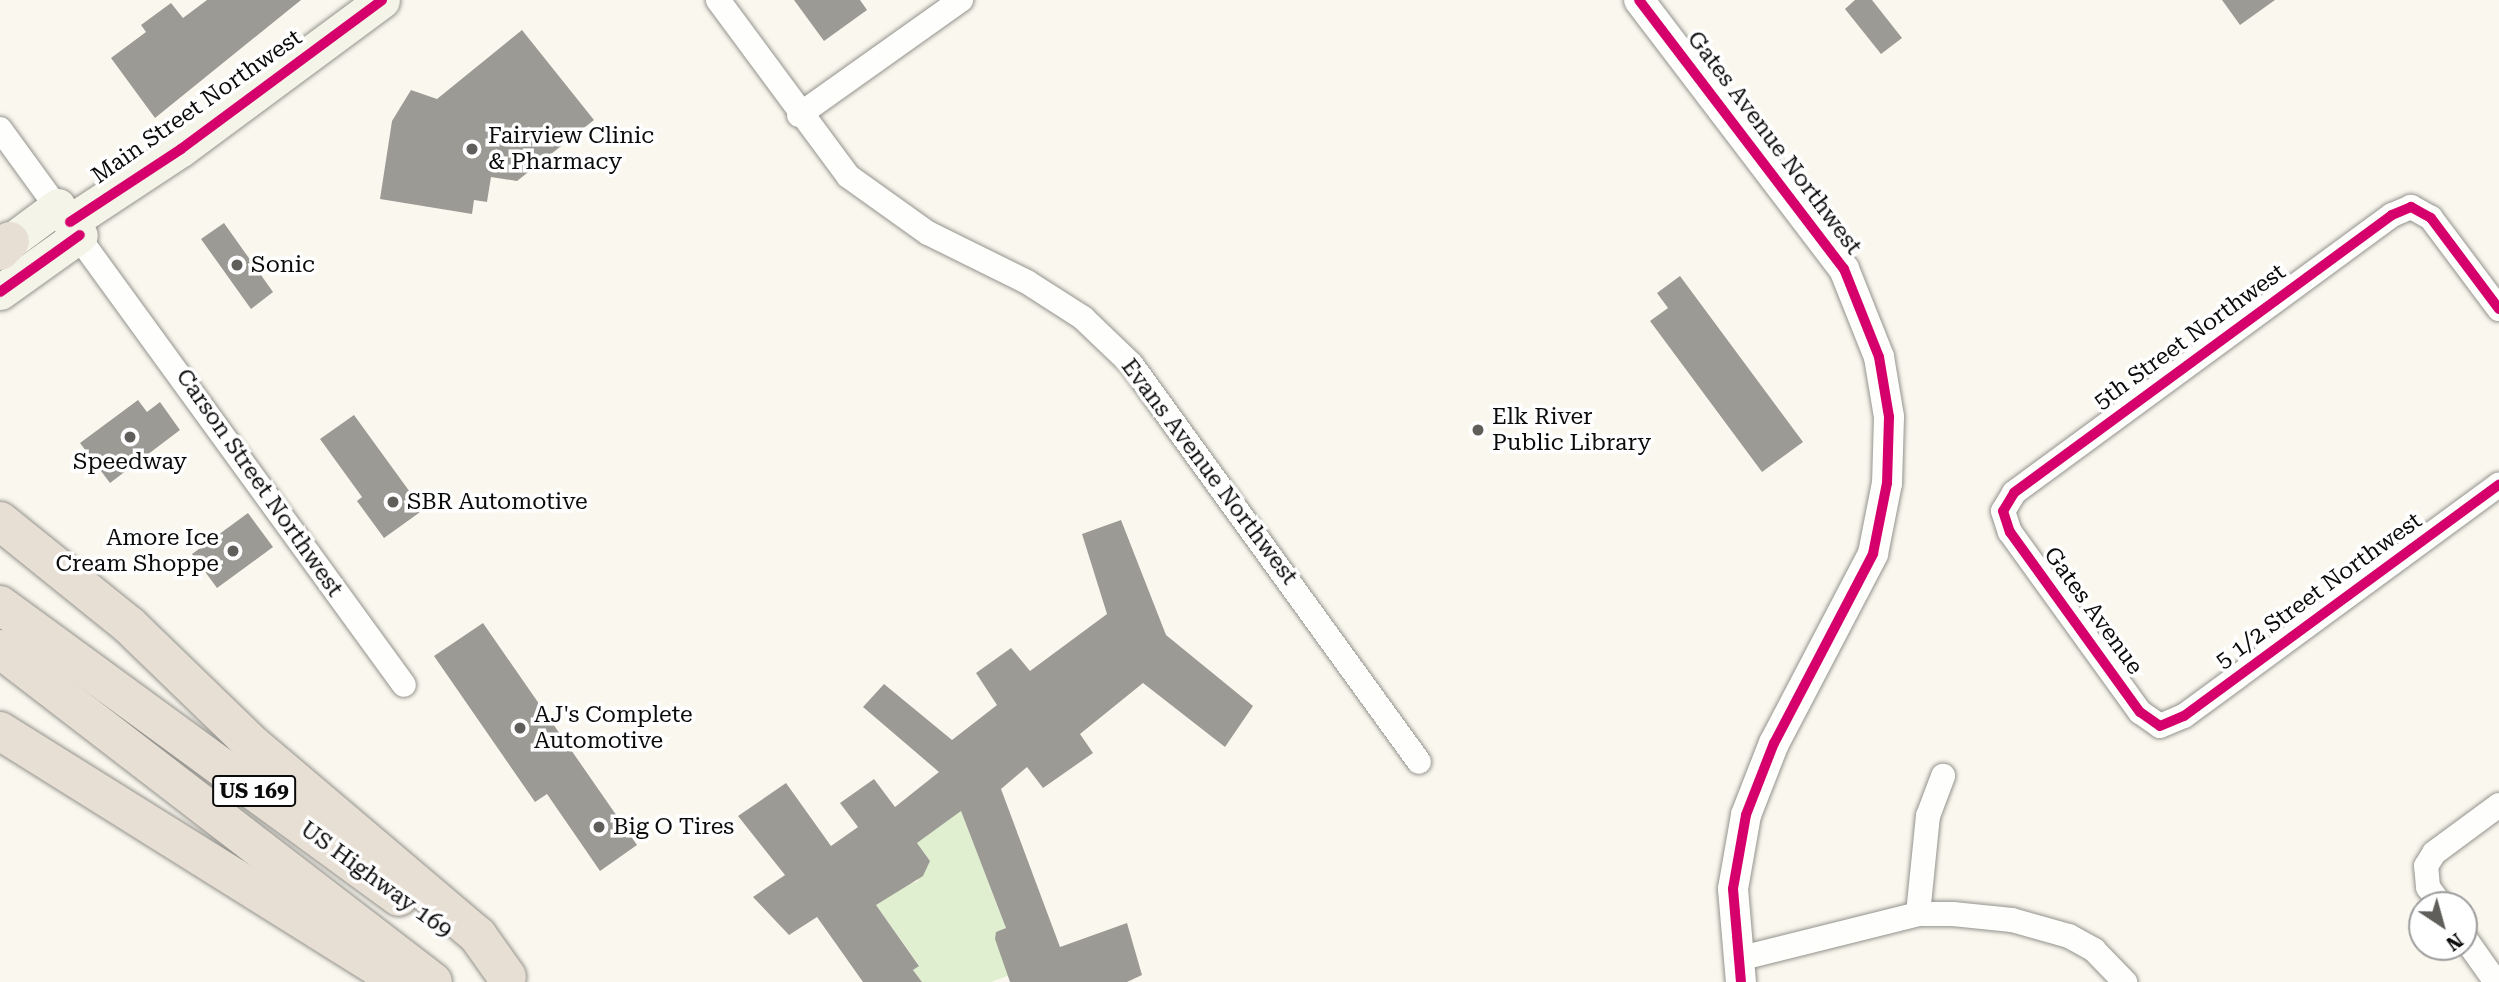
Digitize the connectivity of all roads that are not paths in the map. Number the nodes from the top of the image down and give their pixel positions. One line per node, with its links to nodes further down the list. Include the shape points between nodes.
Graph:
1 (382, 0): 7 (main road, Main Street Northwest, via 181,149)
2 (718, 0): 5 (street, Evans Avenue Northwest)
3 (961, 0): 5 (street)
4 (1641, 1): 27 (street, Gates Avenue Northwest, via 1826,239 1859,299 1879,357 1890,450 1874,554 1774,743 1746,815 1734,890)
5 (799, 115): 21 (street, Evans Avenue Northwest, via 848,176 873,197 928,233 1027,282 1083,318 1124,356)
6 (0, 129): 7 (street, Carson Street Northwest)
7 (70, 221): 8 (main road, Main Street Northwest); 9 (main road, Main Street Northwest); 18 (street, Carson Street Northwest)
8 (3, 247)
9 (0, 292)
10 (2496, 298): 13 (street, 5th Street Northwest, via 2431,218 2412,207 2392,215 2014,493)
11 (2499, 485): 19 (street, 5 1/2 Street Northwest, via 2184,716)
12 (0, 499): 16 (highway, via 108,598)
13 (2003, 511): 19 (street, Gates Avenue, via 2010,532 2140,712)
14 (0, 521): 16 (highway)
15 (0, 605): 28 (highway, US Highway 169 / US 169)
16 (129, 625): 28 (highway, via 253,745 478,936)
17 (0, 649): 30 (highway, US Highway 169 / US 169)
18 (404, 685)
19 (2160, 726)
20 (0, 731): 29 (highway)
21 (1419, 762)
22 (1943, 776): 25 (street, via 1928,816)
23 (2499, 805): 24 (street, via 2434,853 2426,866)
24 (2431, 891)
25 (1918, 914): 27 (street); 31 (street, via 2042,926 2094,950)
26 (2478, 957): 32 (street)
27 (1739, 976)
28 (510, 979)
29 (401, 982)
30 (433, 982)
31 (2125, 982)
32 (2496, 982)

